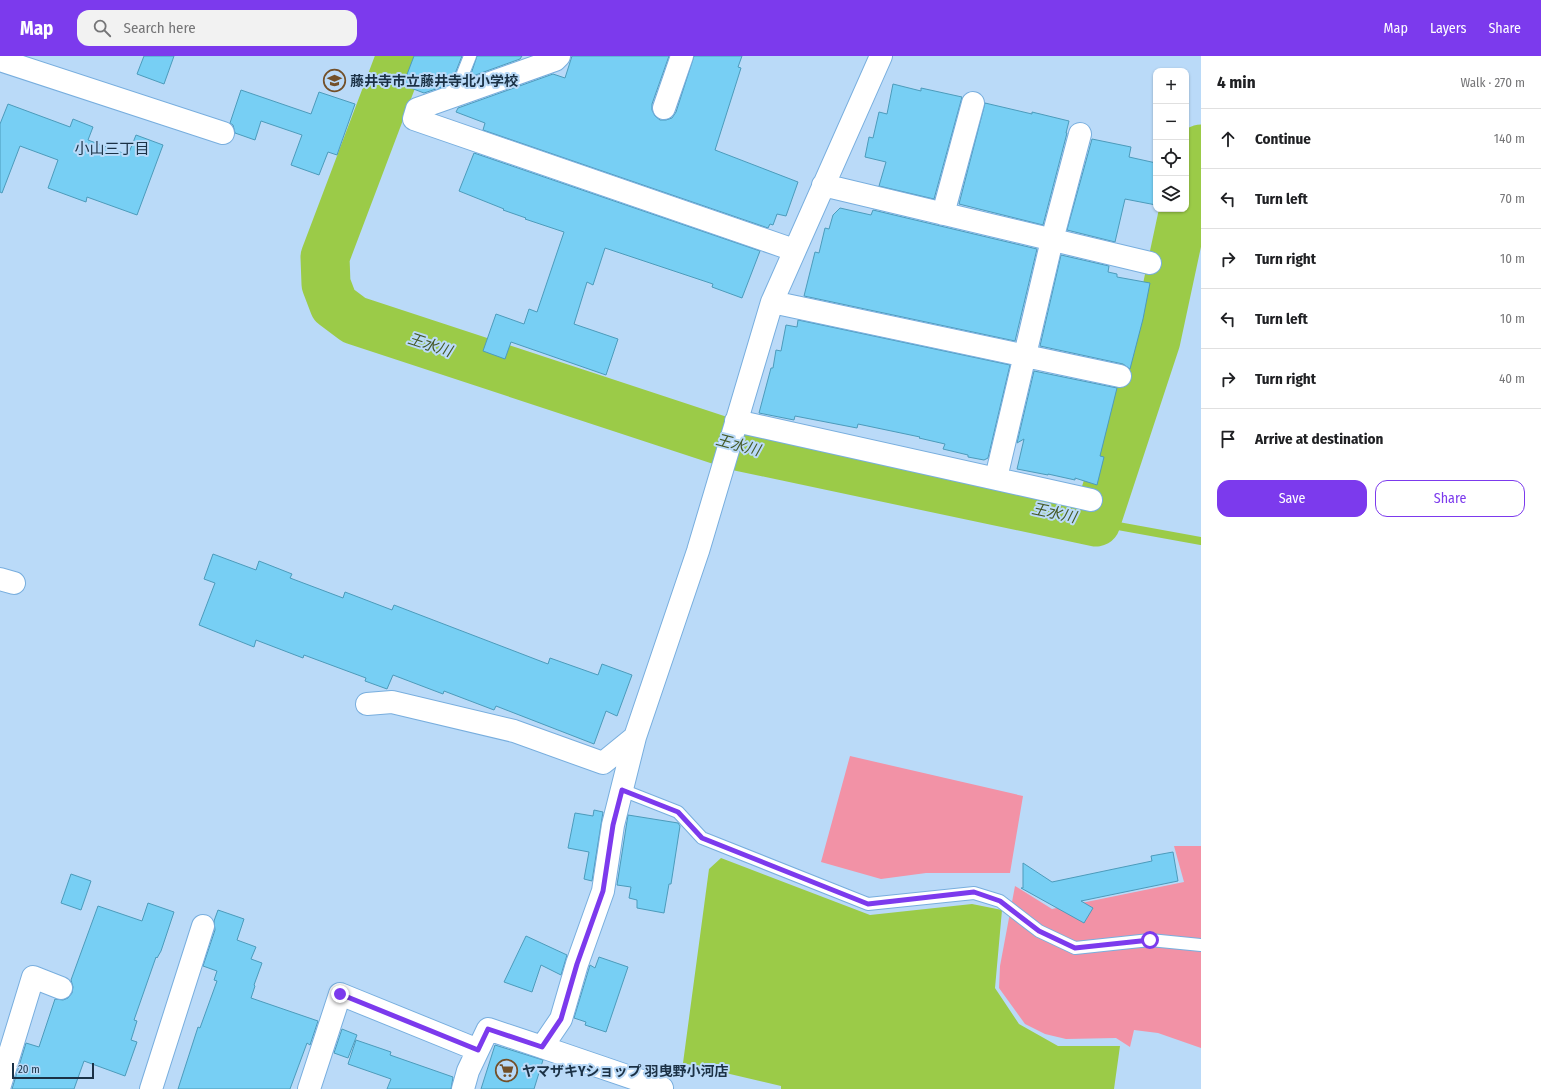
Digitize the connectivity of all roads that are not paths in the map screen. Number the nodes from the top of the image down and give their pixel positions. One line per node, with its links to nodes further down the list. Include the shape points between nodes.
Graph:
1 (470, 56): 6 (lane)
2 (559, 56): 6 (street, via 555,60)
3 (682, 56): 8 (street)
4 (881, 56): 11 (street)
5 (0, 60): 9 (street)
6 (454, 96): 14 (street, via 417,108 414,119)
7 (973, 103): 12 (street)
8 (664, 108)
9 (223, 133)
10 (1080, 134): 13 (street)
11 (824, 185): 12 (street); 14 (street)
12 (943, 214): 13 (street)
13 (1052, 240): 15 (street); 17 (street)
14 (794, 250): 16 (street)
15 (1150, 263)
16 (772, 302): 17 (street); 19 (street)
17 (1026, 356): 18 (street); 20 (street)
18 (1120, 376)
19 (736, 421): 20 (street); 23 (street, via 698,551)
20 (996, 478): 21 (street)
21 (1091, 500)
22 (367, 704): 23 (street, via 392,702 514,731 603,763)
23 (636, 737): 24 (street)
24 (622, 790): 26 (lane, via 678,812 702,838 868,904 974,892 1000,901 1039,931 1075,948 1150,940); 28 (street, via 613,825 603,891 561,1019)
25 (203, 926): 33 (street)
26 (1201, 945)
27 (62, 988): 31 (street, via 33,977)
28 (542, 1047): 29 (street, via 488,1029); 30 (street)
29 (478, 1050): 34 (street, via 340,994); 35 (street)
30 (613, 1081): 32 (street)
31 (0, 1085)
32 (662, 1088)
33 (151, 1089)
34 (309, 1089)
35 (463, 1089)

